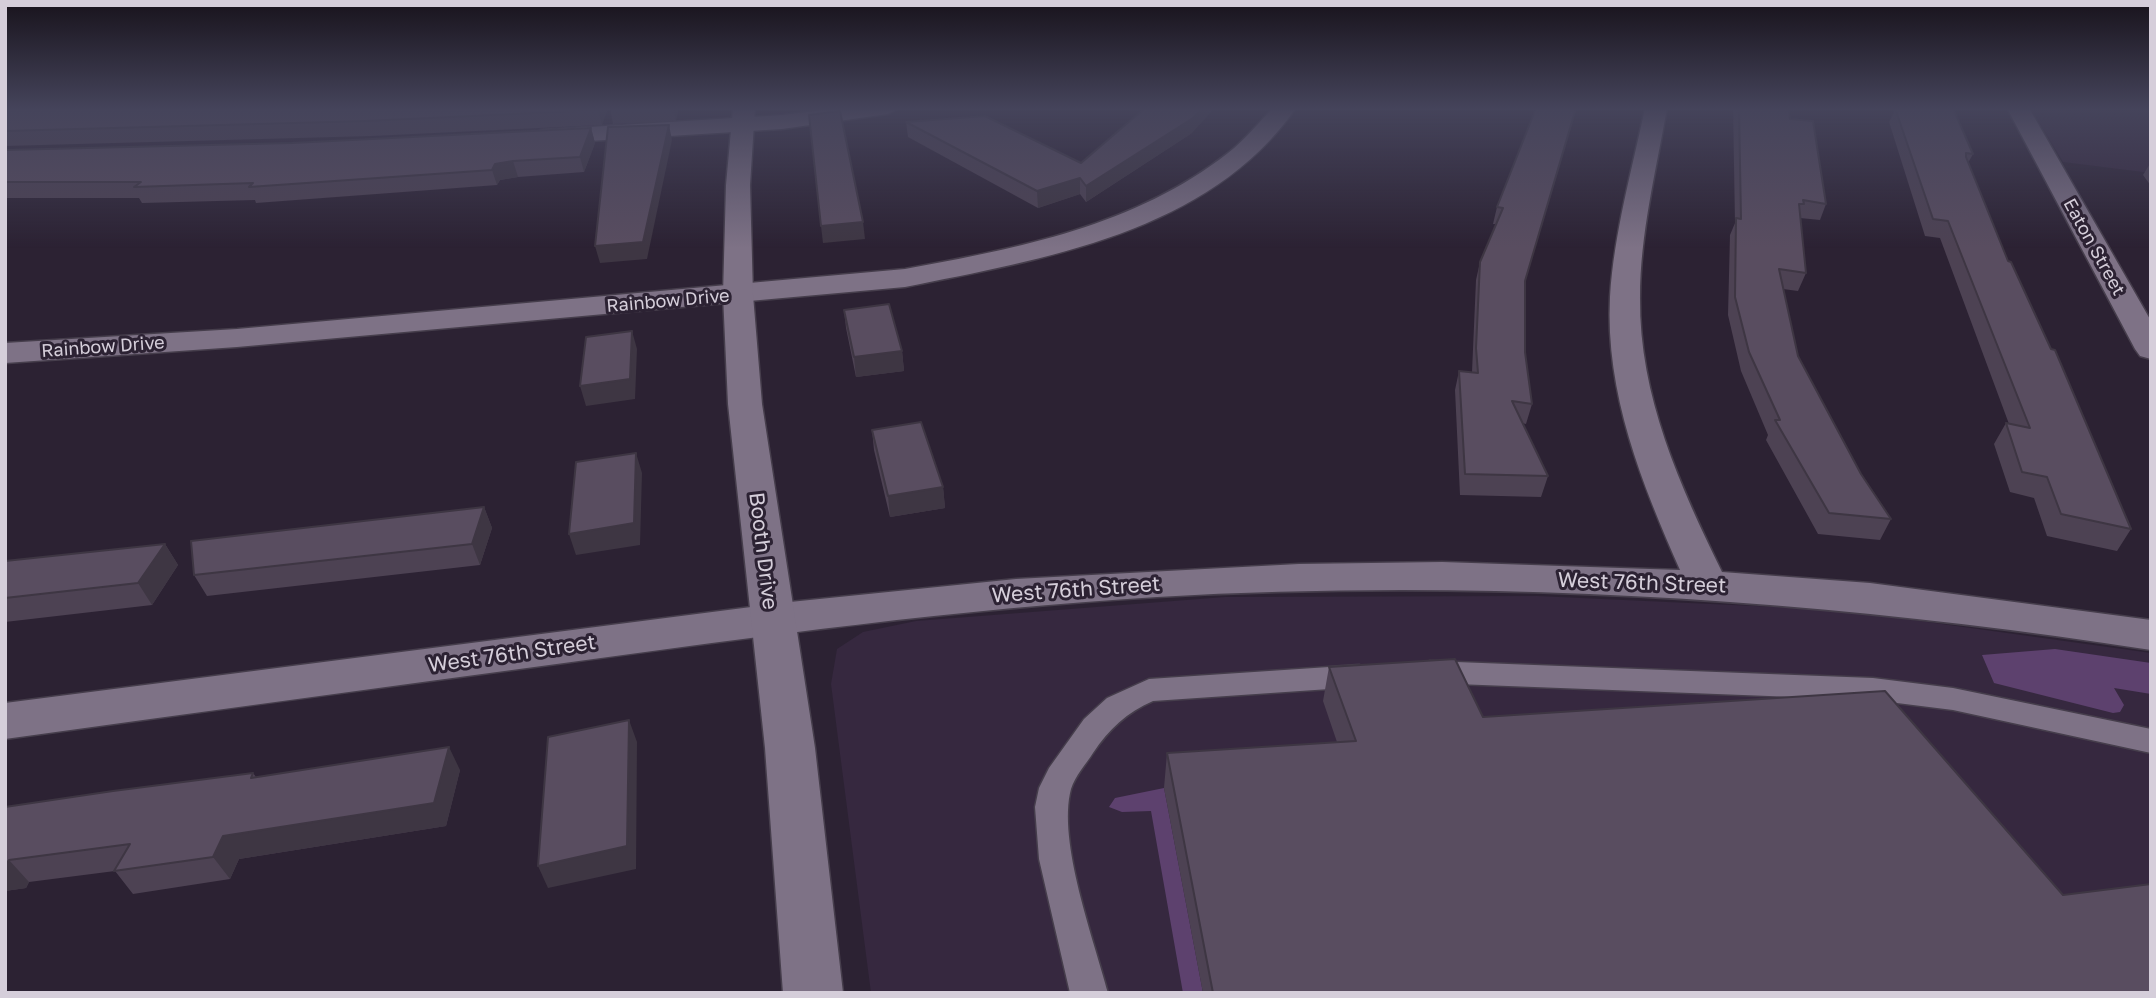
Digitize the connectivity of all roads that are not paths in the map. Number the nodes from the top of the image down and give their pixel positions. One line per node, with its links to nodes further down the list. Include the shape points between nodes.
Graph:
1 (740, 155): 5 (street, Booth Drive)
2 (1241, 155): 5 (street, Rainbow Drive, via 1186,194 1141,215 995,261 905,278)
3 (1648, 155): 8 (street, via 1625,298 1629,368 1651,454)
4 (2044, 155): 6 (street, Eaton Street)
5 (738, 295): 7 (street, Rainbow Drive); 9 (street, Booth Drive, via 745,404)
6 (2151, 349)
7 (5, 353)
8 (1707, 584): 9 (street, West 76th Street, via 1332,578 1186,582 1014,593); 10 (street, West 76th Street, via 2046,617)
9 (771, 619): 11 (street, West 76th Street); 13 (street, Booth Drive, via 790,748)
10 (2151, 635)
11 (5, 721)
12 (2151, 741): 14 (lane, via 1953,699 1873,689 1485,672 1149,690 1126,699 1096,723 1055,788 1052,807 1058,862)
13 (813, 993)
14 (1089, 993)

